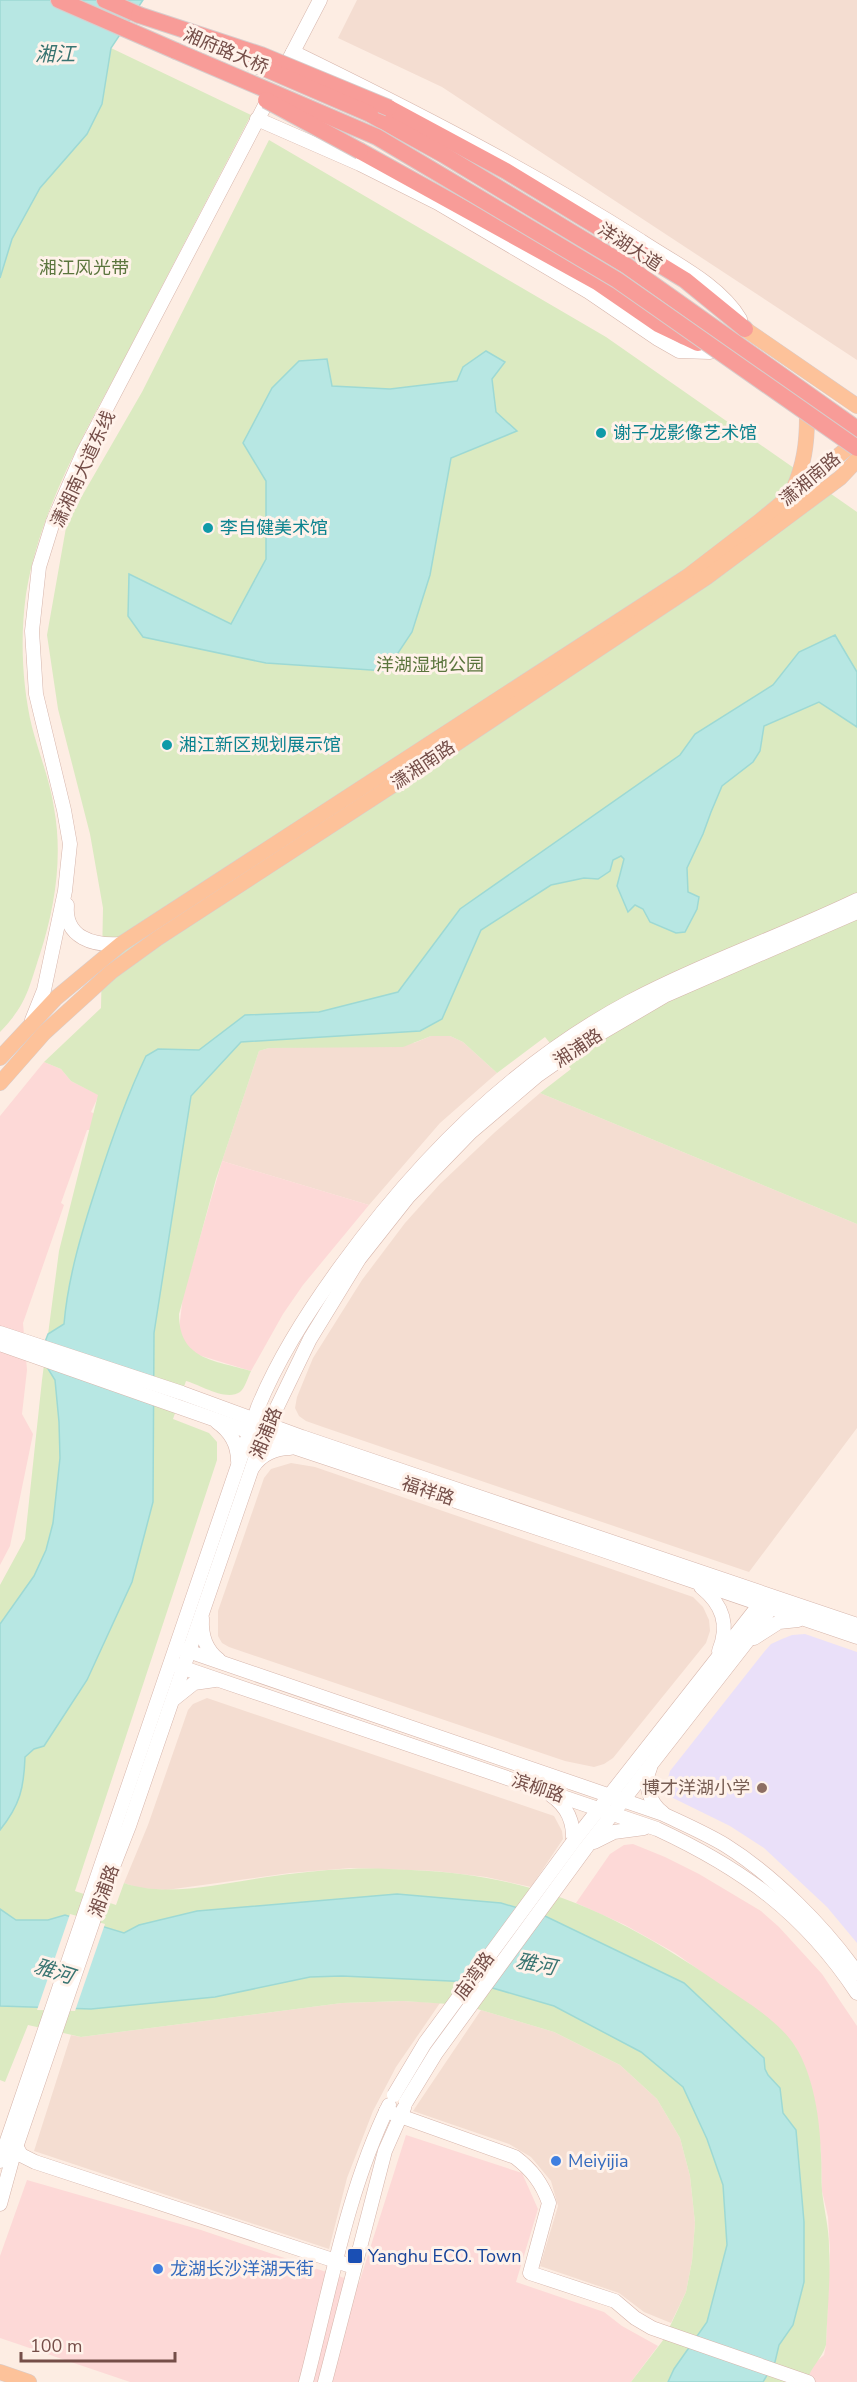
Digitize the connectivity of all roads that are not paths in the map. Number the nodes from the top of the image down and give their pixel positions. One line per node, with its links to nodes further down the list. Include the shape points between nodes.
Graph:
1 (59, 0): 5 (highway, 湘府路大桥)
2 (105, 0): 4 (highway, 湘府路大桥)
3 (322, 0): 6 (main road, 潇湘南大道东线)
4 (139, 15): 7 (highway, 湘府路大桥, bridge); 10 (highway, bridge, via 261,55 389,108 506,171 685,280)
5 (176, 51): 9 (highway, 湘府路大桥, bridge); 11 (highway, bridge, via 597,282 658,324)
6 (294, 53): 8 (main road, 潇湘南大道东线); 10 (main road, via 492,152 608,221 711,289 739,317)
7 (370, 114): 14 (highway, 洋湖大道, via 627,266)
8 (259, 120): 11 (main road, via 438,203 589,292 679,351); 19 (main road, 潇湘南大道东线, via 86,456 54,528 42,579 36,634 37,673 72,832 68,920 73,931 88,942); 20 (main road, 潇湘南大道东线, via 83,453 53,522 39,567 33,608 33,668 70,844 63,903 44,990)
9 (378, 137): 15 (highway, 洋湖大道, bridge, via 617,280)
10 (745, 330): 12 (main road)
11 (710, 352): 13 (main road)
12 (857, 406)
13 (807, 417): 15 (main road); 16 (main road, via 802,469)
14 (857, 429)
15 (856, 448): 16 (main road, 潇湘南路); 22 (main road, 潇湘南路, via 840,478 707,577 148,944 44,1033)
16 (790, 495): 19 (main road, 潇湘南路, via 688,576)
17 (857, 900): 26 (main road, 湘浦路, via 682,975 628,1003 513,1080 458,1129 377,1216 314,1304)
18 (857, 912): 27 (main road, 湘浦路, via 666,995 598,1033 512,1096 471,1132 383,1226 330,1305)
19 (121, 944): 20 (main road, 潇湘南路, via 56,998)
20 (24, 1032): 21 (main road, 潇湘南路)
21 (0, 1058)
22 (0, 1083)
23 (0, 1333): 25 (main road, 福祥路)
24 (0, 1344): 25 (main road, 福祥路)
25 (35, 1350): 28 (main road, 福祥路)
26 (271, 1378): 28 (main road, via 246,1405); 29 (main road, 湘浦路)
27 (283, 1392): 30 (main road, 湘浦路); 31 (main road, via 282,1419)
28 (209, 1410): 29 (main road, 福祥路); 32 (main road, via 231,1435)
29 (251, 1425): 30 (main road, 福祥路); 32 (main road, 湘浦路)
30 (266, 1430): 31 (main road, 福祥路); 32 (main road, 湘浦路)
31 (300, 1443): 32 (main road, via 272,1451); 33 (main road, 福祥路); 34 (main road, 福祥路)
32 (243, 1472): 35 (main road, 湘浦路); 40 (main road, 湘浦路)
33 (694, 1581): 34 (main road, 福祥路); 43 (main road, via 718,1605 724,1617 722,1643)
34 (767, 1601): 36 (main road, 福祥路); 37 (main road, 福祥路); 39 (main road, 庙湾路); 43 (main road, 庙湾路)
35 (204, 1607): 40 (main road, 湘浦路); 42 (main road, via 205,1643)
36 (808, 1621): 38 (main road, 福祥路); 39 (main road, via 779,1622)
37 (857, 1625)
38 (857, 1637)
39 (742, 1647): 47 (main road, 庙湾路)
40 (182, 1649): 41 (main road, 湘浦路); 42 (main road, 滨柳路)
41 (176, 1665): 44 (main road, 滨柳路); 45 (main road, 湘浦路); 57 (main road, 湘浦路)
42 (226, 1665): 48 (main road, 滨柳路)
43 (712, 1665): 46 (main road, 庙湾路)
44 (220, 1680): 45 (main road, via 203,1680 188,1686 174,1698); 49 (main road, 滨柳路)
45 (169, 1709): 57 (main road, 湘浦路, via 129,1826)
46 (637, 1759): 48 (main road, via 623,1774 600,1784); 50 (main road, 庙湾路)
47 (652, 1763): 51 (main road, 庙湾路); 54 (main road, via 648,1773 649,1794 654,1804)
48 (567, 1781): 50 (main road, 滨柳路)
49 (544, 1791): 52 (main road, 滨柳路); 56 (main road, via 571,1817)
50 (608, 1795): 51 (main road, 滨柳路); 52 (main road, 庙湾路)
51 (623, 1800): 53 (main road, 庙湾路); 54 (main road, 滨柳路)
52 (597, 1809): 53 (main road, 滨柳路); 56 (main road, 庙湾路)
53 (612, 1814): 55 (main road, 滨柳路); 56 (main road, 庙湾路)
54 (670, 1817): 58 (main road, 滨柳路, via 727,1846 759,1870 820,1927)
55 (662, 1831): 56 (main road, via 643,1828 614,1832); 59 (main road, 滨柳路, via 704,1852 779,1902 830,1955)
56 (579, 1845): 61 (main road, 庙湾路, bridge, via 436,2053 400,2098)
57 (97, 1893): 60 (main road, 湘浦路)
58 (857, 1973)
59 (857, 1993)
60 (48, 2038): 62 (main road, 湘浦路); 63 (main road, 湘浦路)
61 (392, 2116): 65 (main road, 庙湾路, via 360,2177); 66 (main road, 庙湾路); 67 (main road, via 525,2169 545,2202 525,2276 608,2303)
62 (16, 2146): 63 (main road, 湘浦路); 65 (main road, via 21,2155 35,2162)
63 (5, 2165): 64 (main road, 湘浦路); 65 (main road, via 29,2166)
64 (0, 2204)
65 (336, 2264): 66 (main road); 70 (main road, 庙湾路)
66 (354, 2270): 71 (main road, 庙湾路)
67 (628, 2316): 72 (main road, via 639,2328 651,2333); 73 (main road, via 652,2328)
68 (1, 2372): 69 (main road)
69 (29, 2382)
70 (306, 2382)
71 (325, 2382)
72 (792, 2382)
73 (808, 2382)

